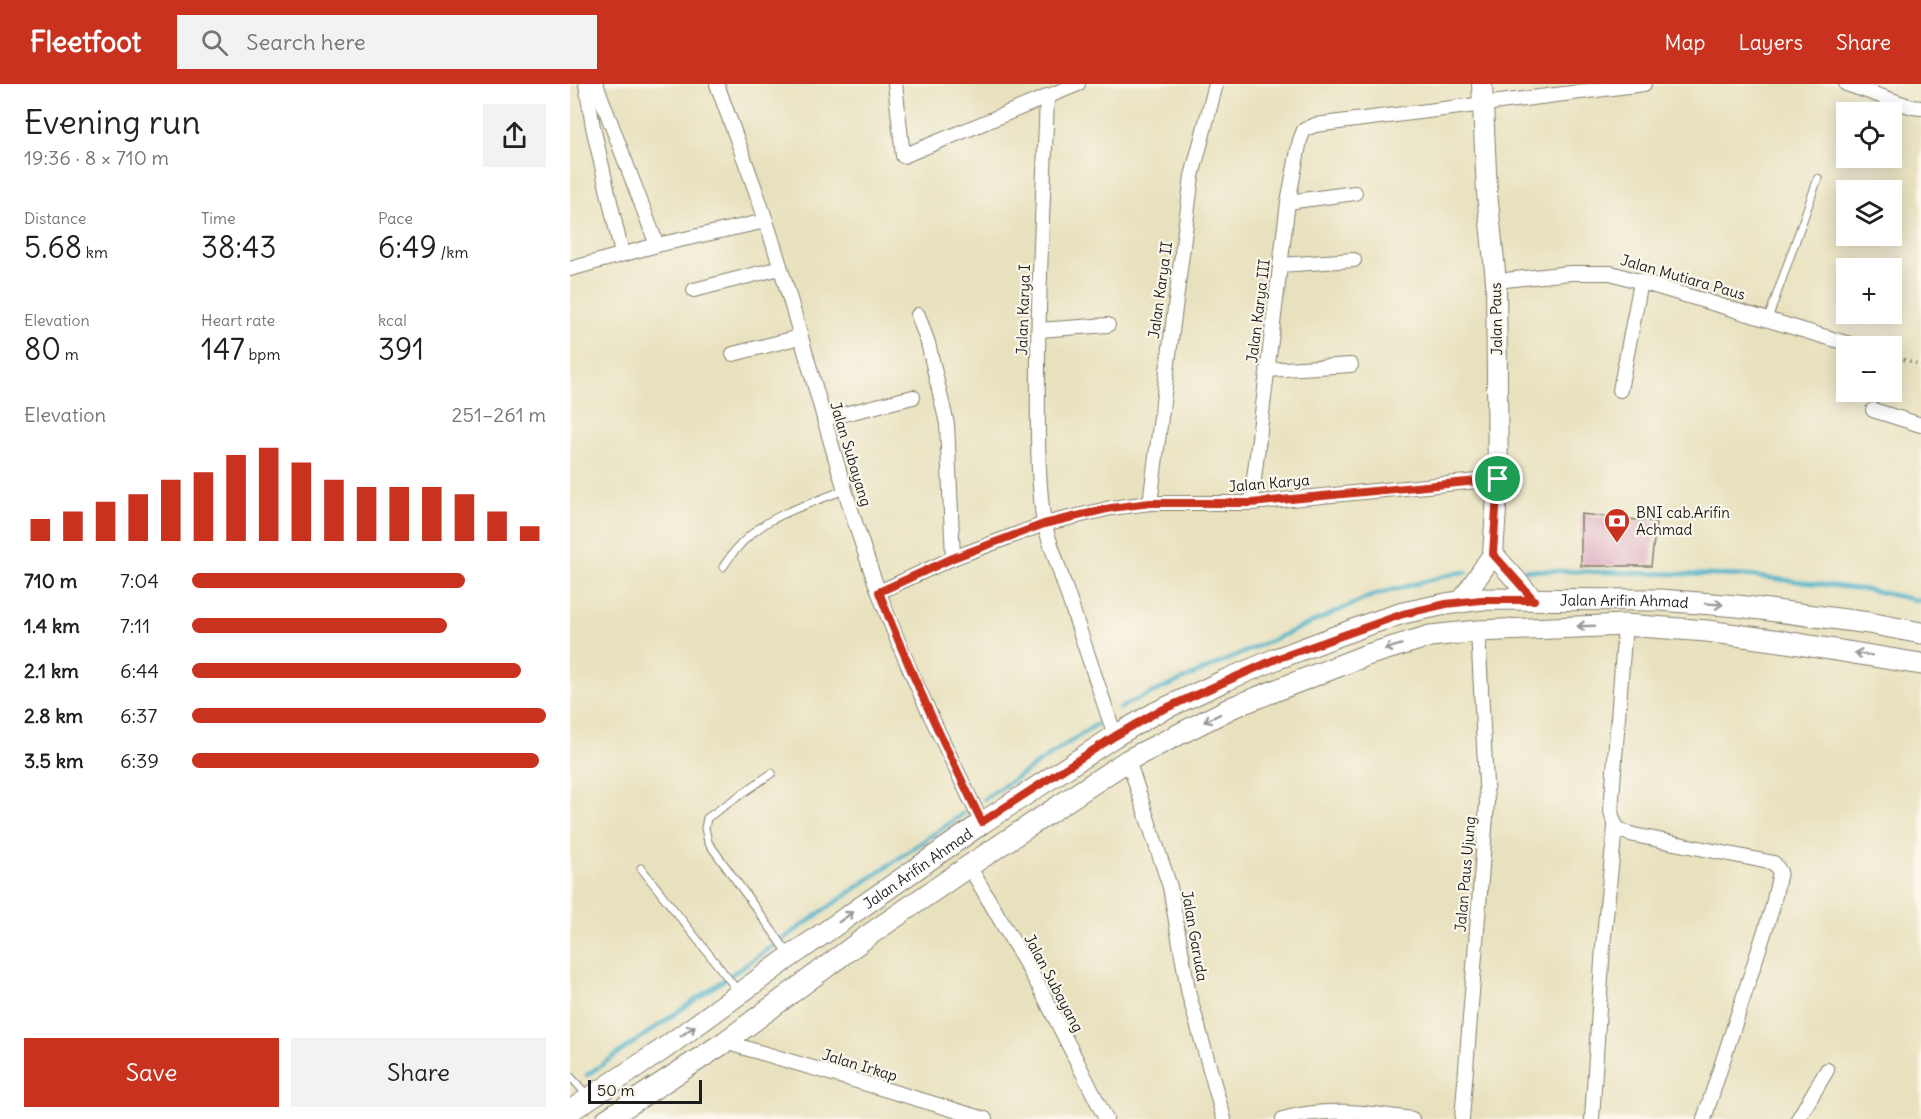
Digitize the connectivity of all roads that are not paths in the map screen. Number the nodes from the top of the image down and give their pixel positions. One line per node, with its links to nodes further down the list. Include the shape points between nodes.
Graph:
1 (586, 84): 18 (street)
2 (596, 84): 17 (street)
3 (717, 84): 16 (street, Jalan Subayang)
4 (895, 84): 10 (street, via 903,156)
5 (1078, 84): 10 (street)
6 (1216, 84): 42 (street, Jalan Karya II, via 1192,176)
7 (1482, 84): 11 (main road, Jalan Paus)
8 (1644, 84): 11 (street)
9 (1846, 84): 12 (street)
10 (1047, 96): 29 (street, Jalan Karya I)
11 (1483, 105): 15 (street, Jalan Karya III, via 1308,127 1300,140); 23 (main road, Jalan Paus)
12 (1921, 108)
13 (1818, 178): 27 (lane)
14 (1355, 193): 15 (street)
15 (1288, 202): 20 (street, Jalan Karya III)
16 (766, 221): 17 (street); 21 (street, Jalan Subayang)
17 (657, 245): 18 (street)
18 (622, 254): 22 (street)
19 (1354, 260): 20 (street)
20 (1280, 265): 34 (street, Jalan Karya III)
21 (780, 268): 25 (street); 30 (street, Jalan Subayang)
22 (570, 269)
23 (1496, 281): 24 (street, Jalan Mutiara Paus, via 1595,271); 40 (main road, Jalan Paus)
24 (1641, 282): 27 (street, Jalan Mutiara Paus); 35 (street)
25 (694, 290)
26 (918, 315): 46 (street, via 947,424)
27 (1768, 319): 31 (street, Jalan Mutiara Paus)
28 (1108, 325): 29 (street)
29 (1039, 330): 44 (street, Jalan Karya I, via 1037,444)
30 (800, 337): 32 (street); 38 (street, Jalan Subayang)
31 (1836, 340)
32 (733, 354)
33 (1351, 365): 34 (street)
34 (1268, 370): 43 (street, Jalan Karya III)
35 (1620, 390)
36 (913, 397): 38 (street)
37 (1873, 410): 39 (street)
38 (824, 418): 41 (street, Jalan Subayang)
39 (1921, 425)
40 (1498, 479): 43 (street, Jalan Karya); 45 (main road, Jalan Paus)
41 (844, 490): 47 (lane, via 762,524 735,549); 48 (street, Jalan Subayang)
42 (1150, 503): 43 (street, Jalan Karya); 44 (street, Jalan Karya)
43 (1251, 503)
44 (1044, 524): 46 (street, Jalan Karya); 55 (street)
45 (1493, 554): 49 (main road); 50 (main road, Jalan Paus)
46 (953, 558): 48 (street, Jalan Karya)
47 (723, 567)
48 (879, 592): 58 (street, Jalan Subayang, via 929,711)
49 (1534, 600): 50 (main road, Jalan Arifin Ahmad); 53 (main road, Jalan Arifin Ahmad, one-way to 53, via 1660,600 1738,606 1869,622)
50 (1461, 602): 55 (main road, Jalan Arifin Ahmad, via 1403,614 1276,659 1185,698)
51 (1625, 625): 52 (main road, Jalan Arifin Ahmad, one-way to 52); 54 (main road, Jalan Arifin Ahmad, one-way to 51, via 1780,641); 59 (street, via 1611,811)
52 (1478, 631): 56 (main road, Jalan Arifin Ahmad, one-way to 56, via 1430,636 1367,655 1233,707); 79 (street, Jalan Paus Ujung, via 1487,804)
53 (1921, 633)
54 (1921, 664)
55 (1115, 736): 58 (main road, Jalan Arifin Ahmad)
56 (1128, 760): 60 (main road, Jalan Arifin Ahmad); 76 (street, Jalan Garuda, via 1170,887 1189,995)
57 (772, 773): 62 (lane, via 707,818 705,828 708,842)
58 (982, 822): 62 (main road, Jalan Arifin Ahmad, one-way to 58)
59 (1615, 826): 80 (street); 81 (street, via 1634,835 1774,863 1780,869 1772,909)
60 (969, 866): 64 (main road, Jalan Arifin Ahmad); 75 (street, Jalan Subayang, via 1040,988)
61 (641, 868): 63 (lane)
62 (788, 951): 63 (main road, Jalan Arifin Ahmad)
63 (735, 987): 65 (main road, Jalan Arifin Ahmad, one-way to 63)
64 (725, 1042): 67 (main road, Jalan Arifin Ahmad); 71 (street, Jalan Irkap)
65 (662, 1050): 67 (main road); 69 (main road, Jalan Arifin Ahmad)
66 (1827, 1070): 82 (street)
67 (677, 1071): 73 (main road, Jalan Arifin Ahmad)
68 (570, 1076): 69 (lane)
69 (590, 1098): 70 (main road, Jalan Arifin Ahmad)
70 (570, 1111)
71 (968, 1117): 74 (street, Jalan Irkap)
72 (1394, 1118): 77 (street, via 1320,1112); 78 (street)
73 (607, 1119)
74 (985, 1119)
75 (1106, 1119)
76 (1224, 1119)
77 (1283, 1119)
78 (1412, 1119)
79 (1462, 1119)
80 (1592, 1119)
81 (1704, 1119)
82 (1798, 1119)

